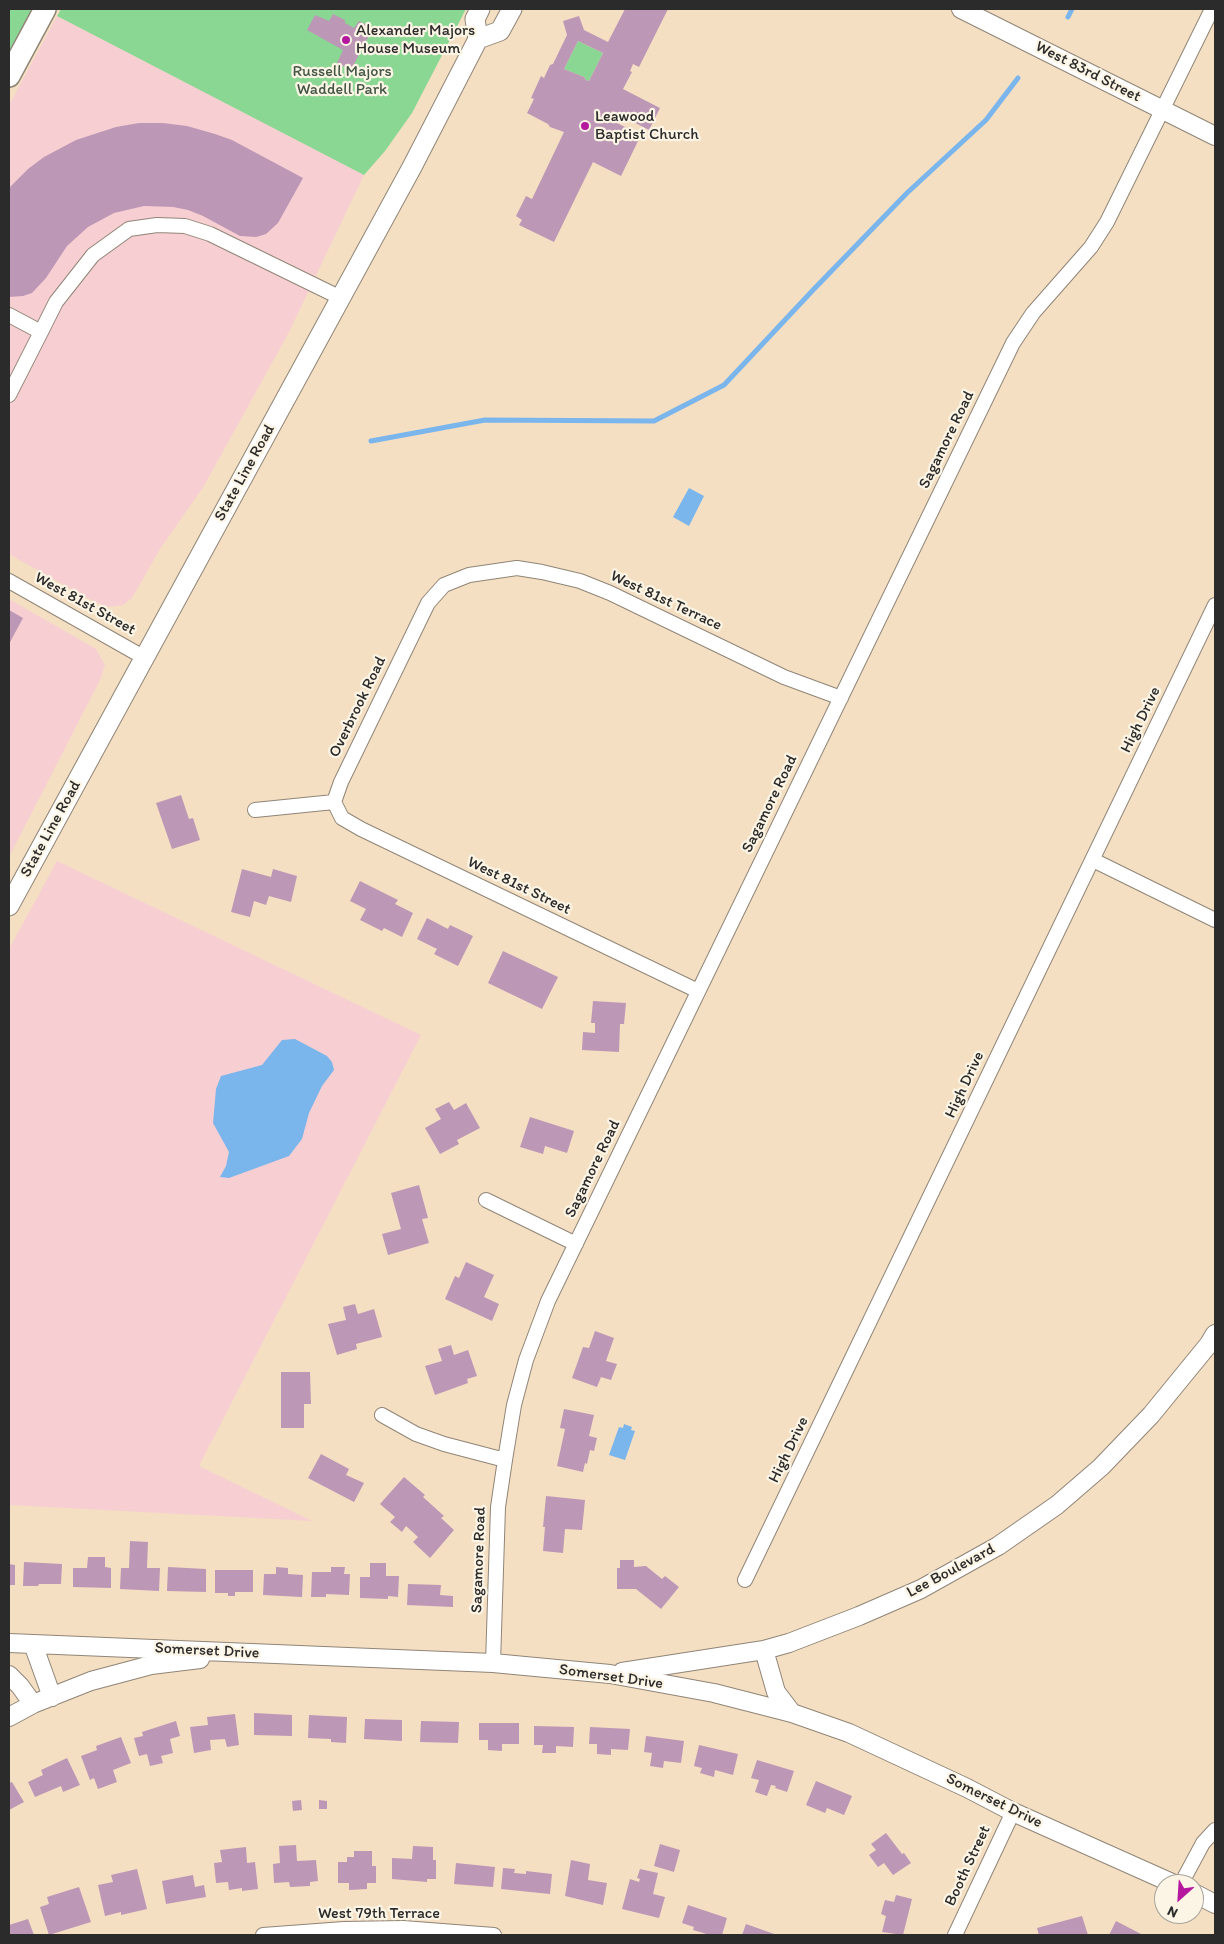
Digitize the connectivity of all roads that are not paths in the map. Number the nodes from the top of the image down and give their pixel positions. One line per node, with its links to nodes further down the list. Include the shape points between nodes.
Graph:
1 (45, 9): 7 (main road)
2 (480, 9): 6 (main road, State Line Road, via 476,19)
3 (512, 9): 6 (main road, via 500,31)
4 (961, 9): 8 (street, West 83rd Street)
5 (1212, 9): 8 (street, Sagamore Road)
6 (478, 38): 10 (main road, State Line Road)
7 (9, 76)
8 (1163, 110): 9 (street, West 83rd Street); 18 (street, Sagamore Road, via 1107,222 1091,247 1033,312 1013,344)
9 (1215, 136)
10 (341, 298): 12 (street, via 210,234 185,226 157,225 128,229 93,255 56,302); 17 (main road, State Line Road)
11 (9, 315): 12 (street)
12 (41, 332): 13 (street)
13 (9, 395)
14 (469, 575): 18 (street, West 81st Terrace, via 517,568 580,581 784,677); 19 (street, Overbrook Road, via 444,585 428,603)
15 (9, 581): 17 (street, West 81st Street)
16 (1215, 605): 21 (street, High Drive)
17 (144, 658): 22 (main road, State Line Road)
18 (841, 698): 24 (street, Sagamore Road)
19 (334, 802): 20 (street); 24 (street, West 81st Street, via 342,818 362,829)
20 (255, 810)
21 (1093, 860): 23 (street); 30 (street, High Drive)
22 (9, 906)
23 (1215, 920)
24 (698, 991): 26 (street, Sagamore Road)
25 (486, 1200): 26 (street)
26 (576, 1244): 29 (street, Sagamore Road, via 548,1301 526,1360)
27 (1215, 1334): 33 (street, Lee Boulevard, via 1151,1415 1101,1467 1057,1505 998,1546 921,1589)
28 (382, 1415): 29 (street, via 416,1434)
29 (505, 1460): 35 (street, Sagamore Road, via 498,1507)
30 (745, 1580)
31 (9, 1643): 32 (street, Somerset Drive)
32 (33, 1644): 34 (street, Somerset Drive); 38 (street)
33 (764, 1650): 36 (street, Lee Boulevard); 40 (street, via 776,1692)
34 (248, 1653): 35 (street, Somerset Drive); 38 (street, via 151,1665 91,1681)
35 (493, 1663): 36 (street, Somerset Drive)
36 (610, 1674): 40 (street, Somerset Drive, via 714,1693)
37 (9, 1675): 39 (street)
38 (52, 1697): 39 (street)
39 (33, 1704): 41 (street)
40 (792, 1713): 42 (street, Somerset Drive, via 849,1733)
41 (9, 1717)
42 (1013, 1812): 45 (street, Somerset Drive); 48 (street, Booth Street)
43 (1215, 1830): 44 (street, via 1203,1842)
44 (1186, 1874)
45 (1154, 1875)
46 (263, 1935): 47 (street, West 79th Terrace, via 403,1928)
47 (494, 1935)
48 (955, 1935)

